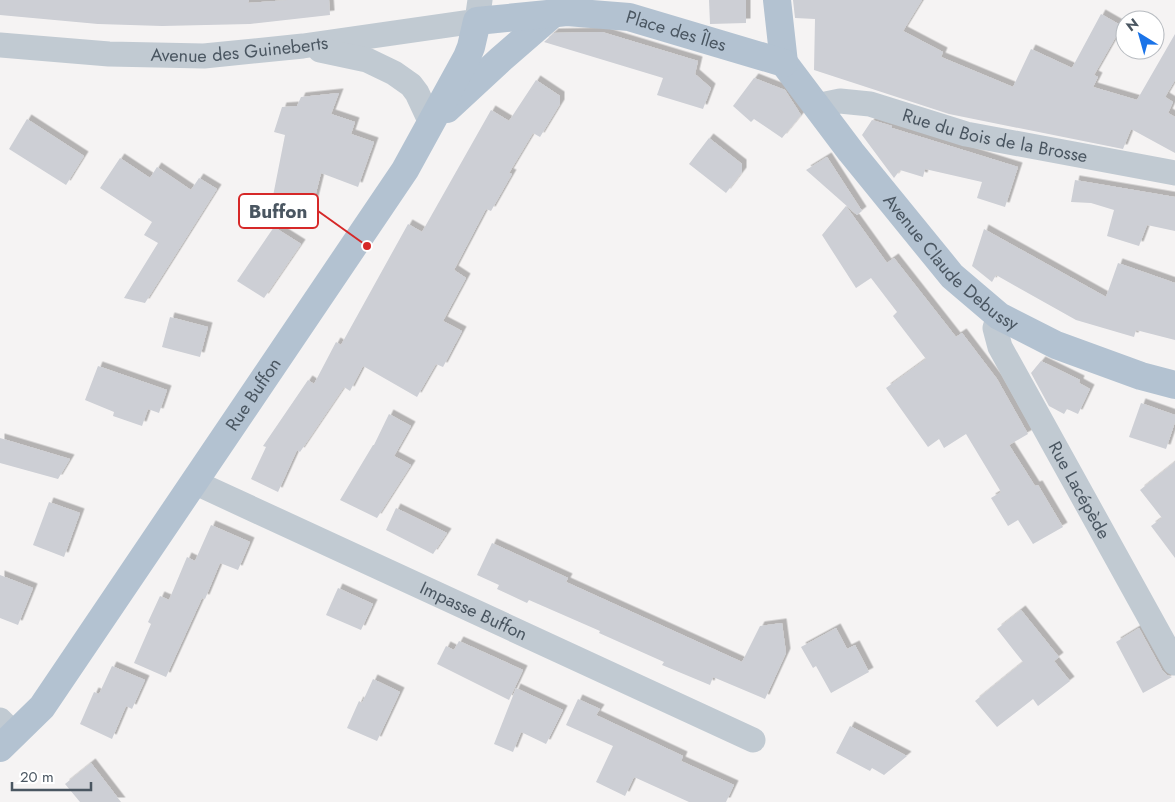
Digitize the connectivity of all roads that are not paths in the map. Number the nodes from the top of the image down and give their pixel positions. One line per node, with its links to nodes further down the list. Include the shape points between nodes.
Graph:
1 (777, 0): 6 (main road)
2 (557, 8): 3 (main road, Place des Îles); 6 (main road, Place des Îles, via 629,17); 8 (main road)
3 (478, 10): 5 (street, Avenue des Guineberts); 8 (main road, Rue Buffon, via 467,57)
4 (0, 45): 5 (street, Avenue des Guineberts, via 110,54 204,56)
5 (302, 46): 8 (street, via 367,60 394,73 418,93)
6 (784, 63): 7 (main road, Avenue Claude Debussy)
7 (816, 106): 9 (street, Rue du Bois de la Brosse, via 840,101 870,104 966,134); 10 (main road, Avenue Claude Debussy, via 952,276)
8 (431, 123): 12 (main road, Rue Buffon, via 405,170)
9 (1175, 172)
10 (999, 316): 11 (main road, Avenue Claude Debussy, via 1056,344); 13 (street, Rue Lacépède, via 995,328 1000,348)
11 (1175, 386)
12 (194, 482): 14 (main road, Rue Buffon, via 42,707); 15 (street, Impasse Buffon)
13 (1175, 663)
14 (5, 734)
15 (753, 740)

